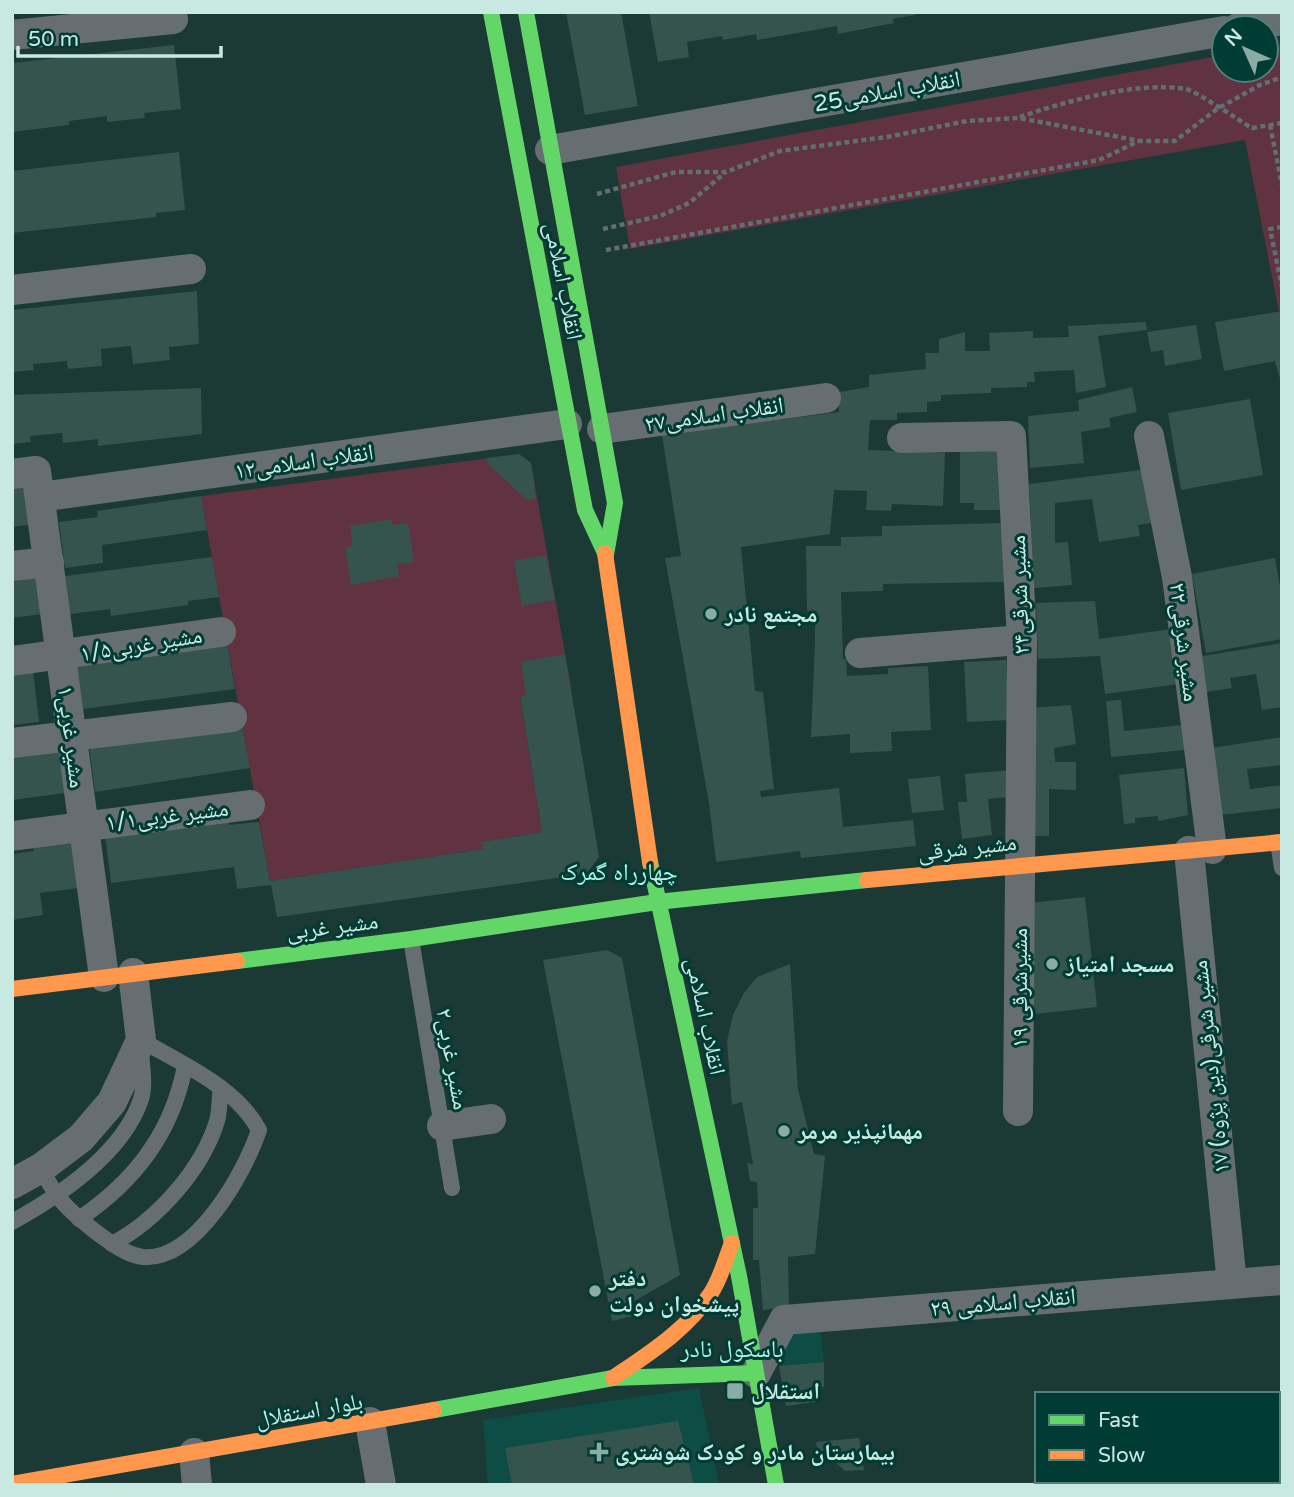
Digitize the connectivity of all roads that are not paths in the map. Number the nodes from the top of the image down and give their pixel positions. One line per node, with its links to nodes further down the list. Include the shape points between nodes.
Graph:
1 (491, 12): 11 (main road, انقلاب اسلامی)
2 (526, 12): 7 (main road, انقلاب اسلامی)
3 (94, 18): 4 (street); 6 (street)
4 (173, 19)
5 (1210, 32): 7 (street, 25انقلاب اسلامی)
6 (12, 35)
7 (551, 150): 12 (main road, انقلاب اسلامی)
8 (191, 269): 9 (street)
9 (12, 290)
10 (826, 398): 12 (street, انقلاب اسلامی۲۷)
11 (567, 424): 16 (street, انقلاب اسلامی۱۲); 17 (main road, انقلاب اسلامی, via 585,510)
12 (602, 429): 17 (main road, انقلاب اسلامی, via 615,503)
13 (1149, 436): 32 (street, مشیر شرقی۲۲, via 1177,577)
14 (902, 439): 21 (street, مشیر شرقی۲۴, via 1012,436)
15 (12, 474): 16 (street, مشیر غربی۱, via 36,471)
16 (40, 497): 18 (street, مشیر غربی۱)
17 (606, 555): 35 (main road, انقلاب اسلامی)
18 (49, 562): 19 (street); 23 (street, مشیر غربی۱)
19 (12, 566)
20 (220, 632): 23 (street, ۱/۵مشیر غربی)
21 (1022, 640): 22 (street); 33 (street, مشیر شرقی۲۴)
22 (860, 653)
23 (62, 656): 24 (street, ۱/۵مشیر غربی); 26 (street, مشیر غربی۱)
24 (12, 661)
25 (232, 718): 26 (street)
26 (72, 737): 27 (street); 29 (street, مشیر غربی۱)
27 (12, 743)
28 (250, 805): 29 (street, ۱/۱مشیر غربی)
29 (84, 826): 30 (street, ۱/۱مشیر غربی); 37 (street, مشیر غربی۱)
30 (12, 836)
31 (1280, 842): 32 (main road, مشیر شرقی); 34 (lane)
32 (1200, 850): 33 (main road, مشیر شرقی); 54 (street, ۱۷ مشیر شرقی(دین پژوه))
33 (1020, 864): 35 (main road, مشیر شرقی); 42 (street, مشیرشرقی ۱۹)
34 (1282, 868)
35 (657, 902): 36 (main road, مشیر غربی); 51 (main road, انقلاب اسلامی)
36 (411, 939): 37 (main road, مشیر غربی); 44 (lane, ۲مشیر غربی)
37 (118, 975): 38 (main road, مشیر غربی); 39 (street, مشیر غربی۱)
38 (12, 989)
39 (141, 1040): 40 (lane); 45 (street, via 112,1102 81,1138); 48 (lane, via 141,1100 106,1151)
40 (185, 1066): 41 (lane); 49 (lane, via 179,1100 163,1133 131,1175)
41 (220, 1088): 52 (lane, via 217,1119 204,1151 170,1198 131,1234); 52 (lane, via 249,1111 259,1130 224,1199 184,1244 165,1254 141,1257)
42 (1018, 1111)
43 (491, 1119): 44 (street)
44 (442, 1126): 47 (lane, ۲مشیر غربی)
45 (41, 1168): 46 (street); 48 (lane)
46 (12, 1184)
47 (452, 1188)
48 (56, 1198): 49 (lane); 50 (lane)
49 (79, 1219): 52 (lane)
50 (12, 1222)
51 (732, 1243): 55 (main road, انقلاب اسلامی); 56 (main road, via 698,1313 675,1335)
52 (112, 1244)
53 (1282, 1280): 54 (street, انقلاب اسلامی ۲۹)
54 (1232, 1284): 55 (street, انقلاب اسلامی ۲۹, via 784,1320)
55 (755, 1373): 56 (main road, بلوار استقلال); 63 (main road, انقلاب اسلامی)
56 (613, 1378): 57 (main road, بلوار استقلال)
57 (370, 1422): 58 (main road, بلوار استقلال); 62 (street)
58 (194, 1452): 59 (main road, بلوار استقلال); 61 (street)
59 (107, 1477): 60 (main road, بلوار استقلال)
60 (12, 1484)
61 (197, 1485)
62 (381, 1485)
63 (776, 1485)

